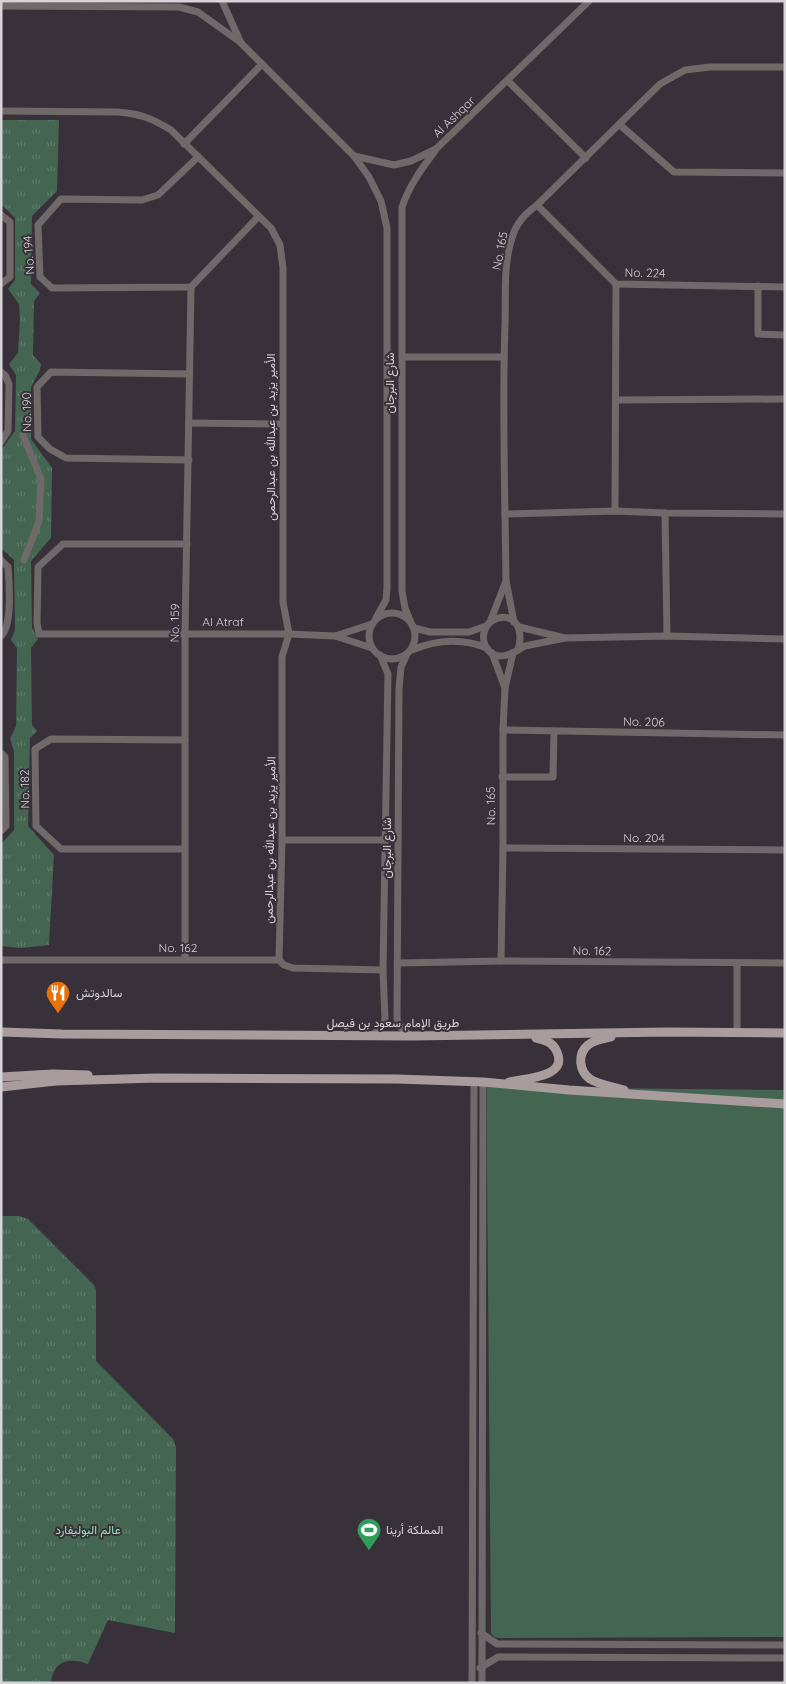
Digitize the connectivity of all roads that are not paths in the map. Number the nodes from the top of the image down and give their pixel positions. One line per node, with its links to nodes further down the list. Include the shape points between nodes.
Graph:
1 (222, 1): 4 (street)
2 (589, 1): 7 (street, Al Ashqar)
3 (1, 6): 4 (street, via 179,7 198,12)
4 (241, 43): 5 (street)
5 (262, 64): 10 (street); 12 (street)
6 (785, 67): 9 (street, No. 165, via 685,70 660,84)
7 (508, 81): 11 (street, Al Ashqar); 14 (street)
8 (1, 111): 10 (street, الأمير يزيد بن عبدالله بن عبدالرحمن, via 135,114 152,119 170,130)
9 (620, 124): 14 (street, No. 165); 15 (street, via 674,172)
10 (184, 144): 13 (street, الأمير يزيد بن عبدالله بن عبدالرحمن)
11 (436, 150): 12 (street, Al Ashqar, via 394,165); 26 (street, شارع البرجان, via 406,193 402,207)
12 (354, 156): 44 (street, شارع البرجان, via 381,201 387,228 387,588 386,600)
13 (198, 158): 18 (street, الأمير يزيد بن عبدالله بن عبدالرحمن); 22 (street, No. 194, via 158,195 142,200 61,199 38,225 40,277 52,288)
14 (586, 158): 16 (street, No. 165)
15 (785, 173)
16 (537, 205): 20 (street, No. 224); 25 (street, No. 165, via 518,224 512,238 507,266)
17 (1, 215): 19 (street, via 10,222 10,277)
18 (258, 217): 22 (street); 32 (street, الأمير يزيد بن عبدالله بن عبدالرحمن, via 271,228 280,245 283,268)
19 (1, 284)
20 (616, 284): 21 (street, No. 224); 30 (street)
21 (758, 286): 23 (street, No. 224); 24 (street, via 758,334)
22 (191, 287): 28 (street, No. 159)
23 (785, 287)
24 (785, 335)
25 (504, 356): 26 (street); 38 (street, No. 165)
26 (402, 357): 47 (street, شارع البرجان, via 402,591)
27 (1, 372): 34 (street, via 8,384 8,431)
28 (189, 374): 31 (street, No. 159); 35 (street, No. 190, via 51,372 37,387 38,437 66,458)
29 (785, 399): 30 (street)
30 (616, 400): 36 (street)
31 (189, 423): 32 (street); 35 (street, No. 159)
32 (282, 424): 49 (street, الأمير يزيد بن عبدالله بن عبدالرحمن, via 283,602)
33 (23, 435): 42 (street, via 40,479 39,522)
34 (1, 442)
35 (189, 460): 40 (street, No. 159)
36 (615, 511): 37 (street); 38 (street)
37 (665, 513): 39 (street); 52 (street)
38 (505, 514): 43 (street, No. 165)
39 (785, 514)
40 (187, 544): 48 (street, No. 159); 48 (street, Al Atraf, via 63,544 38,567 39,634)
41 (1, 560): 50 (street, via 8,567 8,618)
42 (24, 560)
43 (506, 581): 45 (street); 46 (street)
44 (374, 621): 47 (street, via 395,613); 51 (street); 55 (street, شارع البرجان, via 369,640)
45 (488, 624): 46 (street, via 502,617); 47 (street, via 469,632 430,632); 56 (street, via 483,639)
46 (516, 624): 53 (street); 57 (street, via 521,637)
47 (412, 626): 58 (street, شارع البرجان, via 416,639)
48 (185, 634): 49 (street, Al Atraf); 64 (street, No. 159)
49 (289, 634): 51 (street, Al Atraf); 68 (street, الأمير يزيد بن عبدالله بن عبدالرحمن, via 282,657)
50 (1, 636)
51 (335, 636): 55 (street)
52 (667, 636): 53 (street); 54 (street)
53 (565, 638): 57 (street)
54 (785, 639)
55 (372, 648): 59 (street)
56 (490, 650): 57 (street, via 501,656); 58 (street, via 468,642 430,643); 60 (street, No. 165)
57 (515, 651): 60 (street)
58 (409, 652): 59 (street, via 395,659); 77 (street, شارع البرجان, via 401,667 398,689)
59 (380, 655): 69 (street, شارع البرجان, via 388,674)
60 (505, 688): 61 (street, No. 165)
61 (503, 730): 62 (street, No. 206); 66 (street, No. 165)
62 (554, 731): 63 (street, No. 206); 66 (street, via 553,777)
63 (785, 735)
64 (185, 740): 70 (street, No. 159); 70 (street, No. 182, via 51,739 35,749 36,826 61,849)
65 (1, 753): 67 (street, via 5,757 6,826)
66 (502, 777): 71 (street, No. 165)
67 (1, 831)
68 (282, 840): 69 (street); 75 (street, الأمير يزيد بن عبدالله بن عبدالرحمن)
69 (385, 840): 80 (street, شارع البرجان)
70 (184, 848): 73 (street, No. 159)
71 (503, 848): 72 (street, No. 204); 76 (street, No. 165)
72 (785, 850)
73 (185, 959): 74 (street, No. 162); 75 (street, No. 162)
74 (1, 960)
75 (278, 960): 80 (street, No. 162, via 293,968)
76 (501, 961): 77 (street, No. 162); 79 (street, No. 162)
77 (398, 963): 87 (street, شارع البرجان, via 399,1025)
78 (785, 963): 79 (street, No. 162)
79 (737, 964): 83 (street)
80 (383, 970): 85 (street, شارع البرجان, via 385,1019)
81 (1, 1032): 85 (main road, طريق الإمام سعود بن فيصل)
82 (648, 1032): 83 (main road, طريق الإمام سعود بن فيصل); 86 (main road, طريق الإمام سعود بن فيصل); 93 (main road, via 595,1041 588,1045 581,1058 581,1065 590,1079)
83 (737, 1033): 84 (main road, طريق الإمام سعود بن فيصل)
84 (785, 1033)
85 (373, 1035): 87 (main road, طريق الإمام سعود بن فيصل)
86 (526, 1035): 87 (main road, طريق الإمام سعود بن فيصل); 91 (main road, via 552,1044 559,1058 558,1066 543,1076)
87 (412, 1036)
88 (1, 1077): 89 (main road, via 53,1074)
89 (124, 1079): 90 (main road); 92 (main road)
90 (479, 1082): 91 (main road); 95 (street); 101 (street)
91 (502, 1084): 93 (main road)
92 (1, 1087)
93 (643, 1095): 94 (main road)
94 (785, 1104)
95 (481, 1633): 96 (street); 100 (street)
96 (497, 1644): 97 (street); 98 (street, via 493,1652)
97 (785, 1645)
98 (498, 1657): 99 (street); 100 (street)
99 (785, 1658)
100 (482, 1666): 101 (street); 103 (street)
101 (472, 1674): 102 (street)
102 (472, 1683)
103 (482, 1683)

